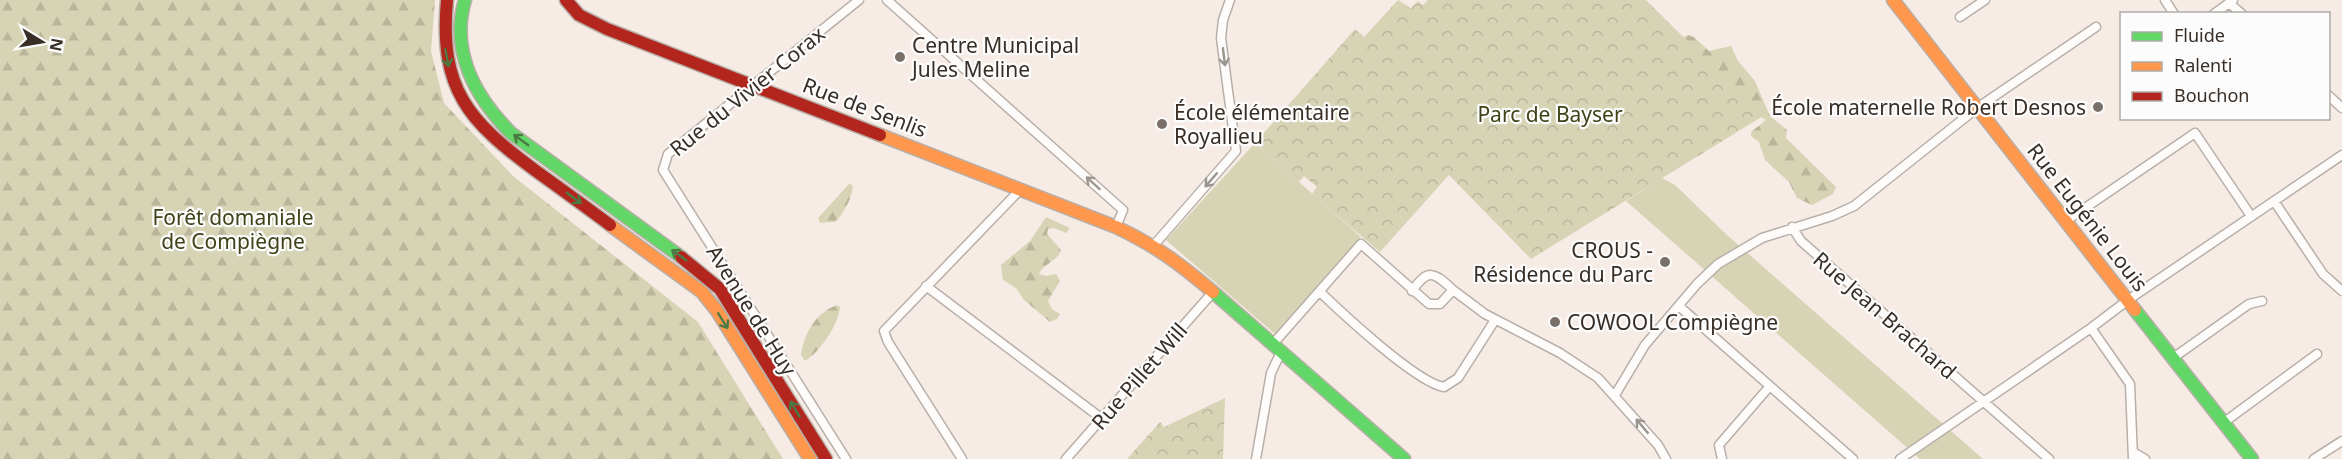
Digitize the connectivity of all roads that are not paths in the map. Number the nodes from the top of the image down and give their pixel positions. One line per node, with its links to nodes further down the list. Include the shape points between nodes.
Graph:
1 (447, 0): 47 (street, one-way to 47, via 445,51 450,74 468,110 495,141 702,292)
2 (465, 0): 48 (street, one-way to 2, via 720,289 511,133 489,112 471,81 462,50 460,17)
3 (567, 0): 13 (street, Rue de Senlis, via 579,15 594,23)
4 (859, 0): 13 (street, Rue du Vivier Corax)
5 (887, 0): 24 (street, one-way to 5, via 1123,210)
6 (1230, 0): 25 (street, one-way to 25, via 1221,38 1236,151)
7 (1893, 0): 15 (street, Rue Eugénie Louis)
8 (1984, 0): 11 (street)
9 (2231, 1): 10 (street)
10 (2217, 12)
11 (1960, 16)
12 (2096, 27): 15 (street)
13 (754, 85): 18 (street, Rue du Vivier Corax); 19 (street, Rue de Senlis)
14 (2330, 97): 16 (street)
15 (1977, 108): 22 (street, Rue Eugénie Louis); 23 (street, via 1854,206)
16 (2342, 108)
17 (2342, 155): 20 (street)
18 (664, 159): 49 (street, Avenue de Huy, via 663,170)
19 (1019, 188): 24 (street, Rue de Senlis); 26 (street)
20 (2274, 201): 21 (street); 29 (street, via 2323,274)
21 (2251, 216): 22 (street, via 2194,133); 32 (street)
22 (2066, 221): 32 (street, Rue Eugénie Louis)
23 (1792, 226): 34 (street, via 1762,238 1718,264); 42 (street, Rue Jean Brachard, via 1801,241)
24 (1116, 227): 25 (street, Rue de Senlis)
25 (1154, 245): 30 (street, Rue de Senlis)
26 (926, 286): 43 (street); 50 (street, via 886,327 885,336)
27 (1453, 290): 28 (street, via 1435,305); 28 (street, via 1428,274); 35 (street)
28 (1412, 291): 31 (street, via 1361,244)
29 (2342, 291)
30 (1213, 292): 37 (street, Rue de Senlis); 43 (street, Rue Pillet Will)
31 (1320, 292): 35 (street, via 1415,373 1444,387 1458,378); 37 (street)
32 (2128, 300): 36 (street); 39 (street, Rue Eugénie Louis)
33 (2262, 301): 39 (street, via 2249,304)
34 (1680, 307): 40 (street); 41 (street, via 1645,345)
35 (1495, 320): 41 (street, via 1560,353 1598,378)
36 (2091, 328): 42 (street); 46 (street, via 2130,384)
37 (1277, 349): 52 (street); 53 (street, Rue de Senlis)
38 (2317, 354): 44 (street)
39 (2173, 358): 44 (street, Rue Eugénie Louis)
40 (1768, 387): 55 (street, via 1719,445); 56 (street)
41 (1615, 395): 54 (street, one-way to 41)
42 (1983, 400): 57 (street); 58 (street, Rue Jean Brachard)
43 (1101, 418): 51 (street, Rue Pillet Will)
44 (2223, 423): 60 (street, Rue Eugénie Louis)
45 (2342, 441): 61 (street)
46 (2133, 456): 59 (street)
47 (810, 459)
48 (826, 459)
49 (846, 459)
50 (962, 459)
51 (1066, 459)
52 (1256, 459)
53 (1404, 459)
54 (1666, 459)
55 (1722, 459)
56 (1853, 459)
57 (1900, 459)
58 (2049, 459)
59 (2145, 459)
60 (2252, 459)
61 (2314, 459)

